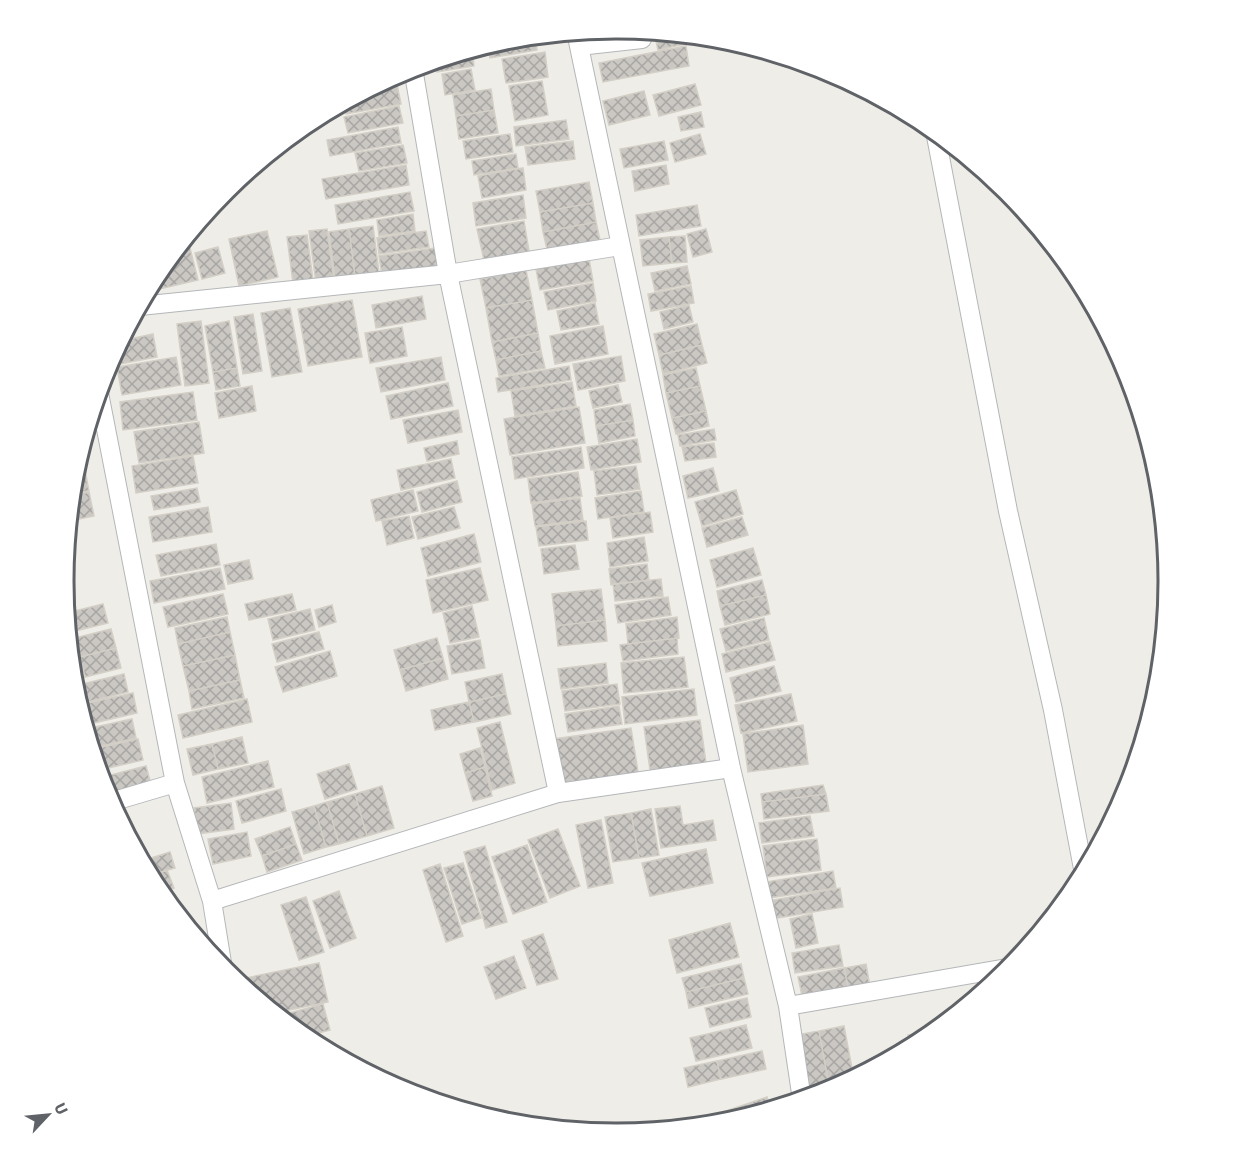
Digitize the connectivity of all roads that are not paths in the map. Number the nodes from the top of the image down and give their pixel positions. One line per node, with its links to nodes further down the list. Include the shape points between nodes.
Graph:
1 (578, 40): 4 (street)
2 (415, 78): 5 (street)
3 (938, 144): 12 (street, via 1008,511 1053,710)
4 (620, 246): 5 (street); 8 (street)
5 (448, 274): 6 (street); 10 (street)
6 (150, 305)
7 (102, 409): 9 (street)
8 (731, 768): 10 (street); 16 (street)
9 (175, 783): 11 (street); 13 (street)
10 (558, 793): 13 (street)
11 (120, 799)
12 (1081, 861)
13 (212, 901): 14 (street)
14 (220, 951)
15 (993, 972): 16 (street)
16 (788, 1006): 17 (street)
17 (801, 1091)

